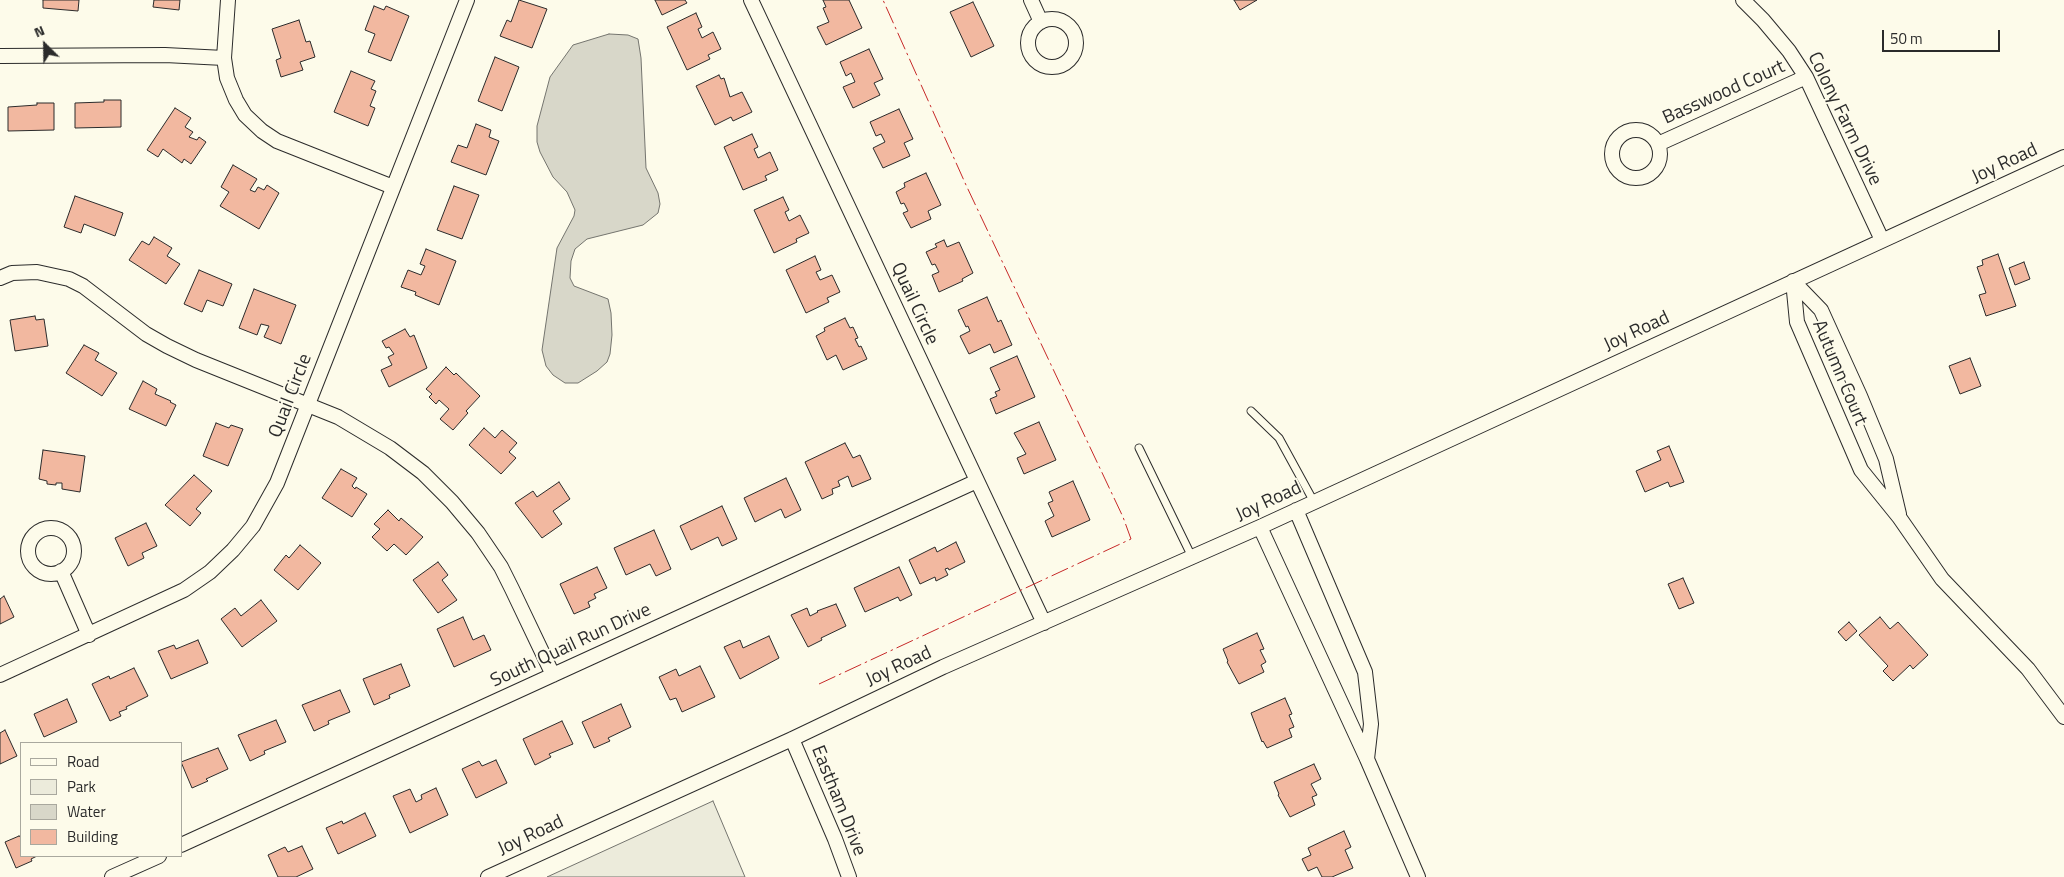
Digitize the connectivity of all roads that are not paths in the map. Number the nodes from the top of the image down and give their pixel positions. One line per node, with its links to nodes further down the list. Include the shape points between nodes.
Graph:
1 (228, 0): 8 (street)
2 (467, 0): 12 (street, Quail Circle)
3 (751, 0): 19 (street, Quail Circle)
4 (1031, 0): 6 (street)
5 (1743, 0): 9 (street, Colony Farm Drive, via 1789,51)
6 (1041, 22)
7 (0, 56): 8 (street)
8 (224, 58): 12 (street, via 227,78 236,100 262,131 276,141)
9 (1806, 77): 10 (street, Basswood Court); 13 (street, Colony Farm Drive)
10 (1658, 144)
11 (2064, 157): 13 (street, Joy Road)
12 (393, 187): 16 (street, Quail Circle)
13 (1882, 240): 15 (street, Joy Road)
14 (0, 278): 16 (street, via 12,273 37,272 69,279 167,346)
15 (1793, 281): 20 (street, Joy Road); 22 (street, Autumn Court, via 1821,310 1852,379 1886,459); 22 (street, Autumn Court, via 1797,322 1861,470)
16 (308, 405): 27 (street, Quail Circle, via 270,498 233,550 184,590); 28 (street, via 338,417 390,448 423,473 452,502 501,567)
17 (1251, 411): 20 (lane, via 1279,438)
18 (1139, 448): 24 (lane)
19 (977, 481): 26 (street, Quail Circle); 28 (street, South Quail Run Drive)
20 (1314, 502): 21 (street, Joy Road)
21 (1296, 510): 23 (street, Joy Road); 32 (street, via 1365,672 1371,724)
22 (1899, 517): 30 (street, Autumn Court, via 1942,579 2028,669)
23 (1260, 527): 24 (street, Joy Road); 32 (street)
24 (1192, 557): 26 (street, Joy Road)
25 (61, 571): 27 (street)
26 (1044, 623): 31 (street, Joy Road)
27 (89, 635): 29 (street, Quail Circle)
28 (553, 675): 33 (street, South Quail Run Drive)
29 (0, 676)
30 (2064, 716)
31 (792, 739): 36 (street, Joy Road); 37 (street, Eastham Drive)
32 (1367, 759): 38 (street)
33 (182, 845)
34 (156, 857): 35 (street)
35 (112, 877)
36 (488, 877)
37 (848, 877)
38 (1418, 877)

